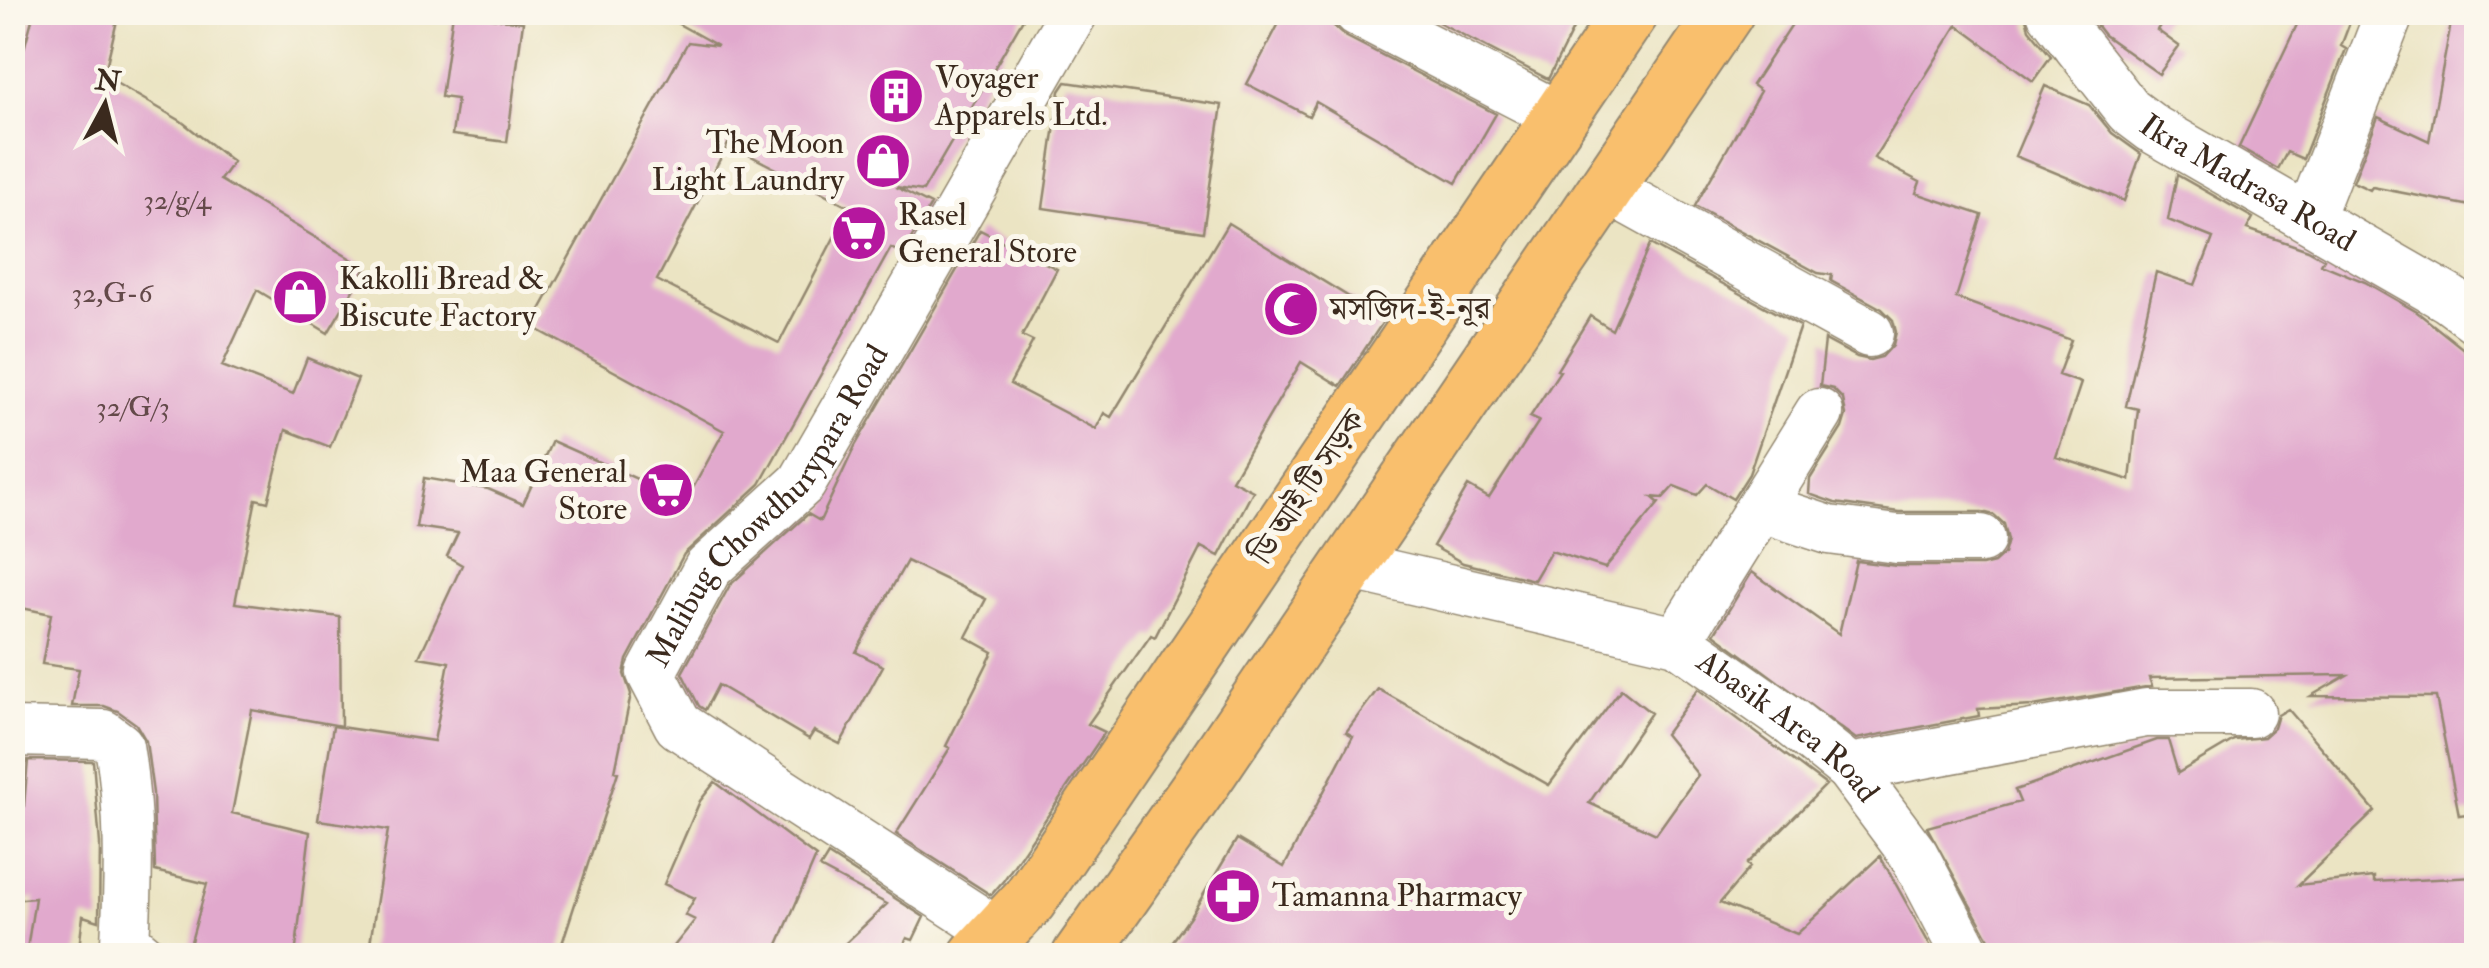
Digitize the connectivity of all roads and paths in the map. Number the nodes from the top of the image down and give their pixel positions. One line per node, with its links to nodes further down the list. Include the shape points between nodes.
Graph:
1 (1074, 12): 20 (street, Malibug Chowdhurypara Road, via 802,483 708,568 651,672 678,725)
2 (1358, 12): 7 (street)
3 (1630, 12): 7 (main road, ডি আই টি সড়ক)
4 (1726, 12): 8 (main road)
5 (2051, 12): 9 (street, Ikra Madrasa Road, via 2129,111)
6 (2390, 12): 9 (street)
7 (1559, 116): 20 (main road, ডি আই টি সড়ক, via 1029,900)
8 (1606, 188): 11 (street); 15 (main road)
9 (2310, 217): 10 (street, Ikra Madrasa Road)
10 (2476, 318)
11 (1869, 333)
12 (1819, 413): 13 (street)
13 (1762, 508): 14 (street, via 1829,530); 16 (street)
14 (1981, 539)
15 (1348, 564): 16 (street, Abasik Area Road); 22 (main road)
16 (1677, 641): 19 (street, Abasik Area Road)
17 (2251, 713): 19 (street, via 2146,713)
18 (12, 732): 21 (street, via 103,734 119,746 128,802 126,942)
19 (1849, 768): 23 (street, Abasik Area Road, via 1914,856)
20 (987, 944)
21 (142, 956)
22 (1080, 956)
23 (1966, 956)

